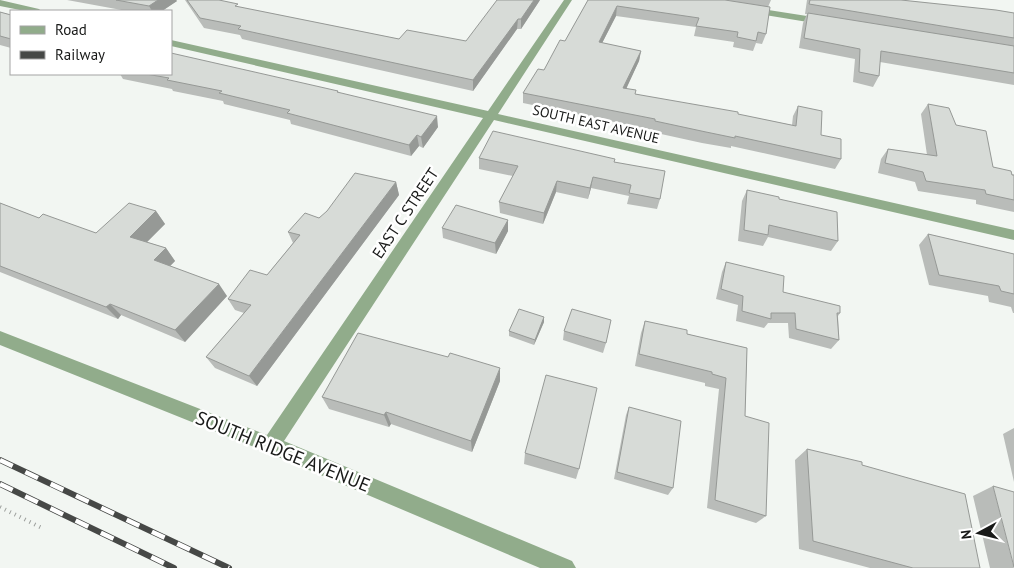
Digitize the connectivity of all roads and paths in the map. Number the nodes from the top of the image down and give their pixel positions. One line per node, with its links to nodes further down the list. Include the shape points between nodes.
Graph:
1 (568, 0): 7 (street, EAST C STREET)
2 (0, 3): 4 (street)
3 (740, 8): 5 (street)
4 (32, 10)
5 (838, 24)
6 (172, 43): 7 (street, SOUTH EAST AVENUE)
7 (492, 115): 8 (street, SOUTH EAST AVENUE); 10 (street, EAST C STREET)
8 (1014, 235)
9 (0, 338): 10 (street, SOUTH RIDGE AVENUE)
10 (271, 445): 13 (street, SOUTH RIDGE AVENUE)
11 (0, 507): 12 (path)
12 (42, 528)
13 (565, 568)

